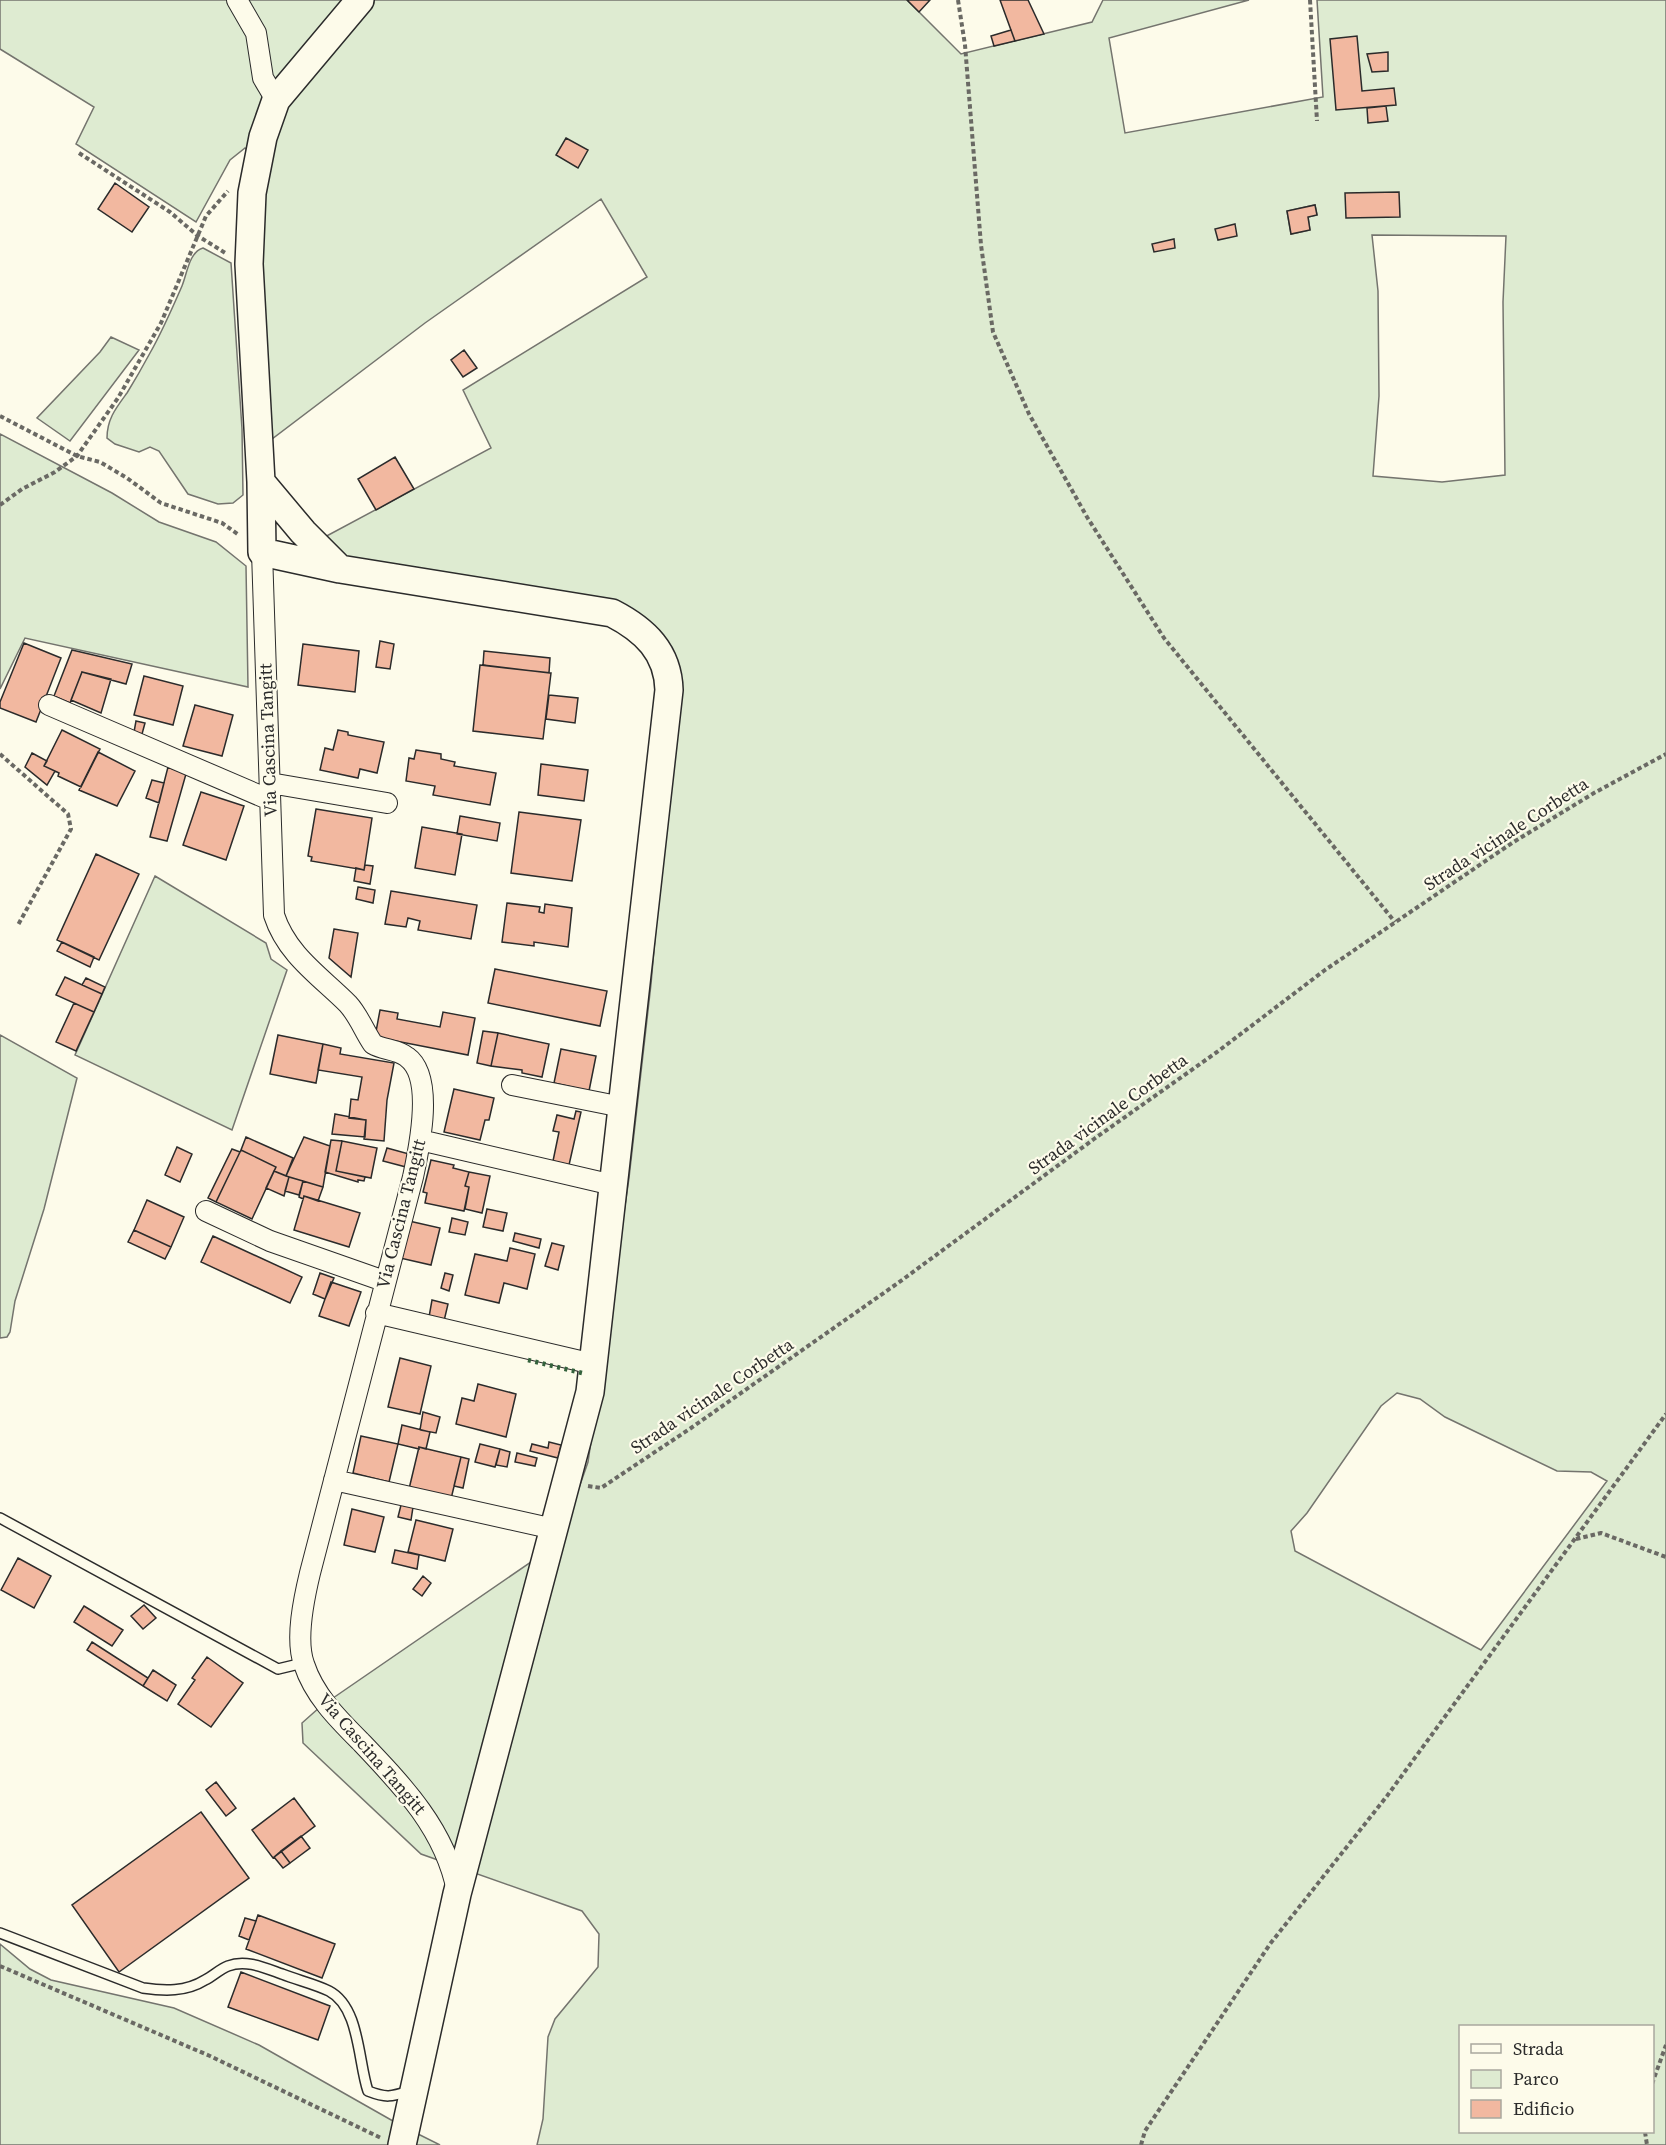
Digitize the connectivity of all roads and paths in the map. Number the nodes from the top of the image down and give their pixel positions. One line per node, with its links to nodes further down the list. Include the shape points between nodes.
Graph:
1 (237, 0): 5 (street, via 256,33 263,78)
2 (360, 0): 5 (street)
3 (958, 0): 22 (path, via 993,332 1029,414 1087,517 1164,638)
4 (1310, 0): 6 (path)
5 (276, 100): 7 (street, Via Cascina Tangitt)
6 (1317, 122)
7 (260, 147): 9 (path, via 206,216); 10 (street, Via Cascina Tangitt, via 252,193)
8 (79, 153): 9 (path, via 170,212)
9 (198, 236): 10 (path); 12 (path, via 160,323 118,398)
10 (249, 264): 13 (street, Via Cascina Tangitt)
11 (0, 416): 12 (path)
12 (77, 456): 14 (path); 15 (path, via 100,462 160,503 222,523)
13 (261, 482): 15 (street, Via Cascina Tangitt); 16 (street)
14 (0, 505)
15 (262, 552): 16 (street); 20 (street, Via Cascina Tangitt)
16 (340, 569): 25 (street, via 581,608 614,624 644,649 654,667 666,717)
17 (50, 705): 20 (street)
18 (0, 754): 23 (path, via 68,814 71,829)
19 (1666, 754): 22 (path, Strada vicinale Corbetta, via 1512,843)
20 (270, 791): 21 (street); 26 (street, Via Cascina Tangitt, via 273,900 279,930 297,957 350,1006 373,1044 413,1062 421,1084)
21 (387, 803)
22 (1395, 922): 34 (path, Strada vicinale Corbetta, via 978,1226 691,1428 602,1488)
23 (18, 926)
24 (512, 1085): 25 (street)
25 (622, 1107): 27 (street)
26 (420, 1140): 27 (street); 29 (street, Via Cascina Tangitt)
27 (612, 1185): 31 (street)
28 (206, 1210): 29 (street, via 270,1240)
29 (384, 1281): 30 (street, Via Cascina Tangitt)
30 (376, 1313): 31 (street); 33 (street, Via Cascina Tangitt)
31 (593, 1364): 34 (street, via 590,1392)
32 (1666, 1414): 37 (path)
33 (334, 1480): 36 (street); 39 (street, Via Cascina Tangitt, via 306,1589)
34 (566, 1484): 36 (street)
35 (0, 1518): 39 (lane, via 278,1670)
36 (554, 1529): 40 (street)
37 (1575, 1539): 38 (path, via 1601,1533); 47 (path, via 1387,1796 1270,1944 1145,2131)
38 (1666, 1557)
39 (303, 1663): 40 (street, Via Cascina Tangitt, via 332,1712 428,1818 453,1871)
40 (457, 1894): 45 (street, Via Cascina Tangitt)
41 (0, 1933): 45 (lane, via 143,1988 185,1989 239,1963 331,1992 344,2005 355,2029 368,2091 383,2097)
42 (0, 1966): 46 (path, via 210,2056)
43 (1666, 2045): 44 (path)
44 (1654, 2081)
45 (415, 2090): 46 (street, Via Cascina Tangitt)
46 (393, 2143)
47 (1141, 2145)

